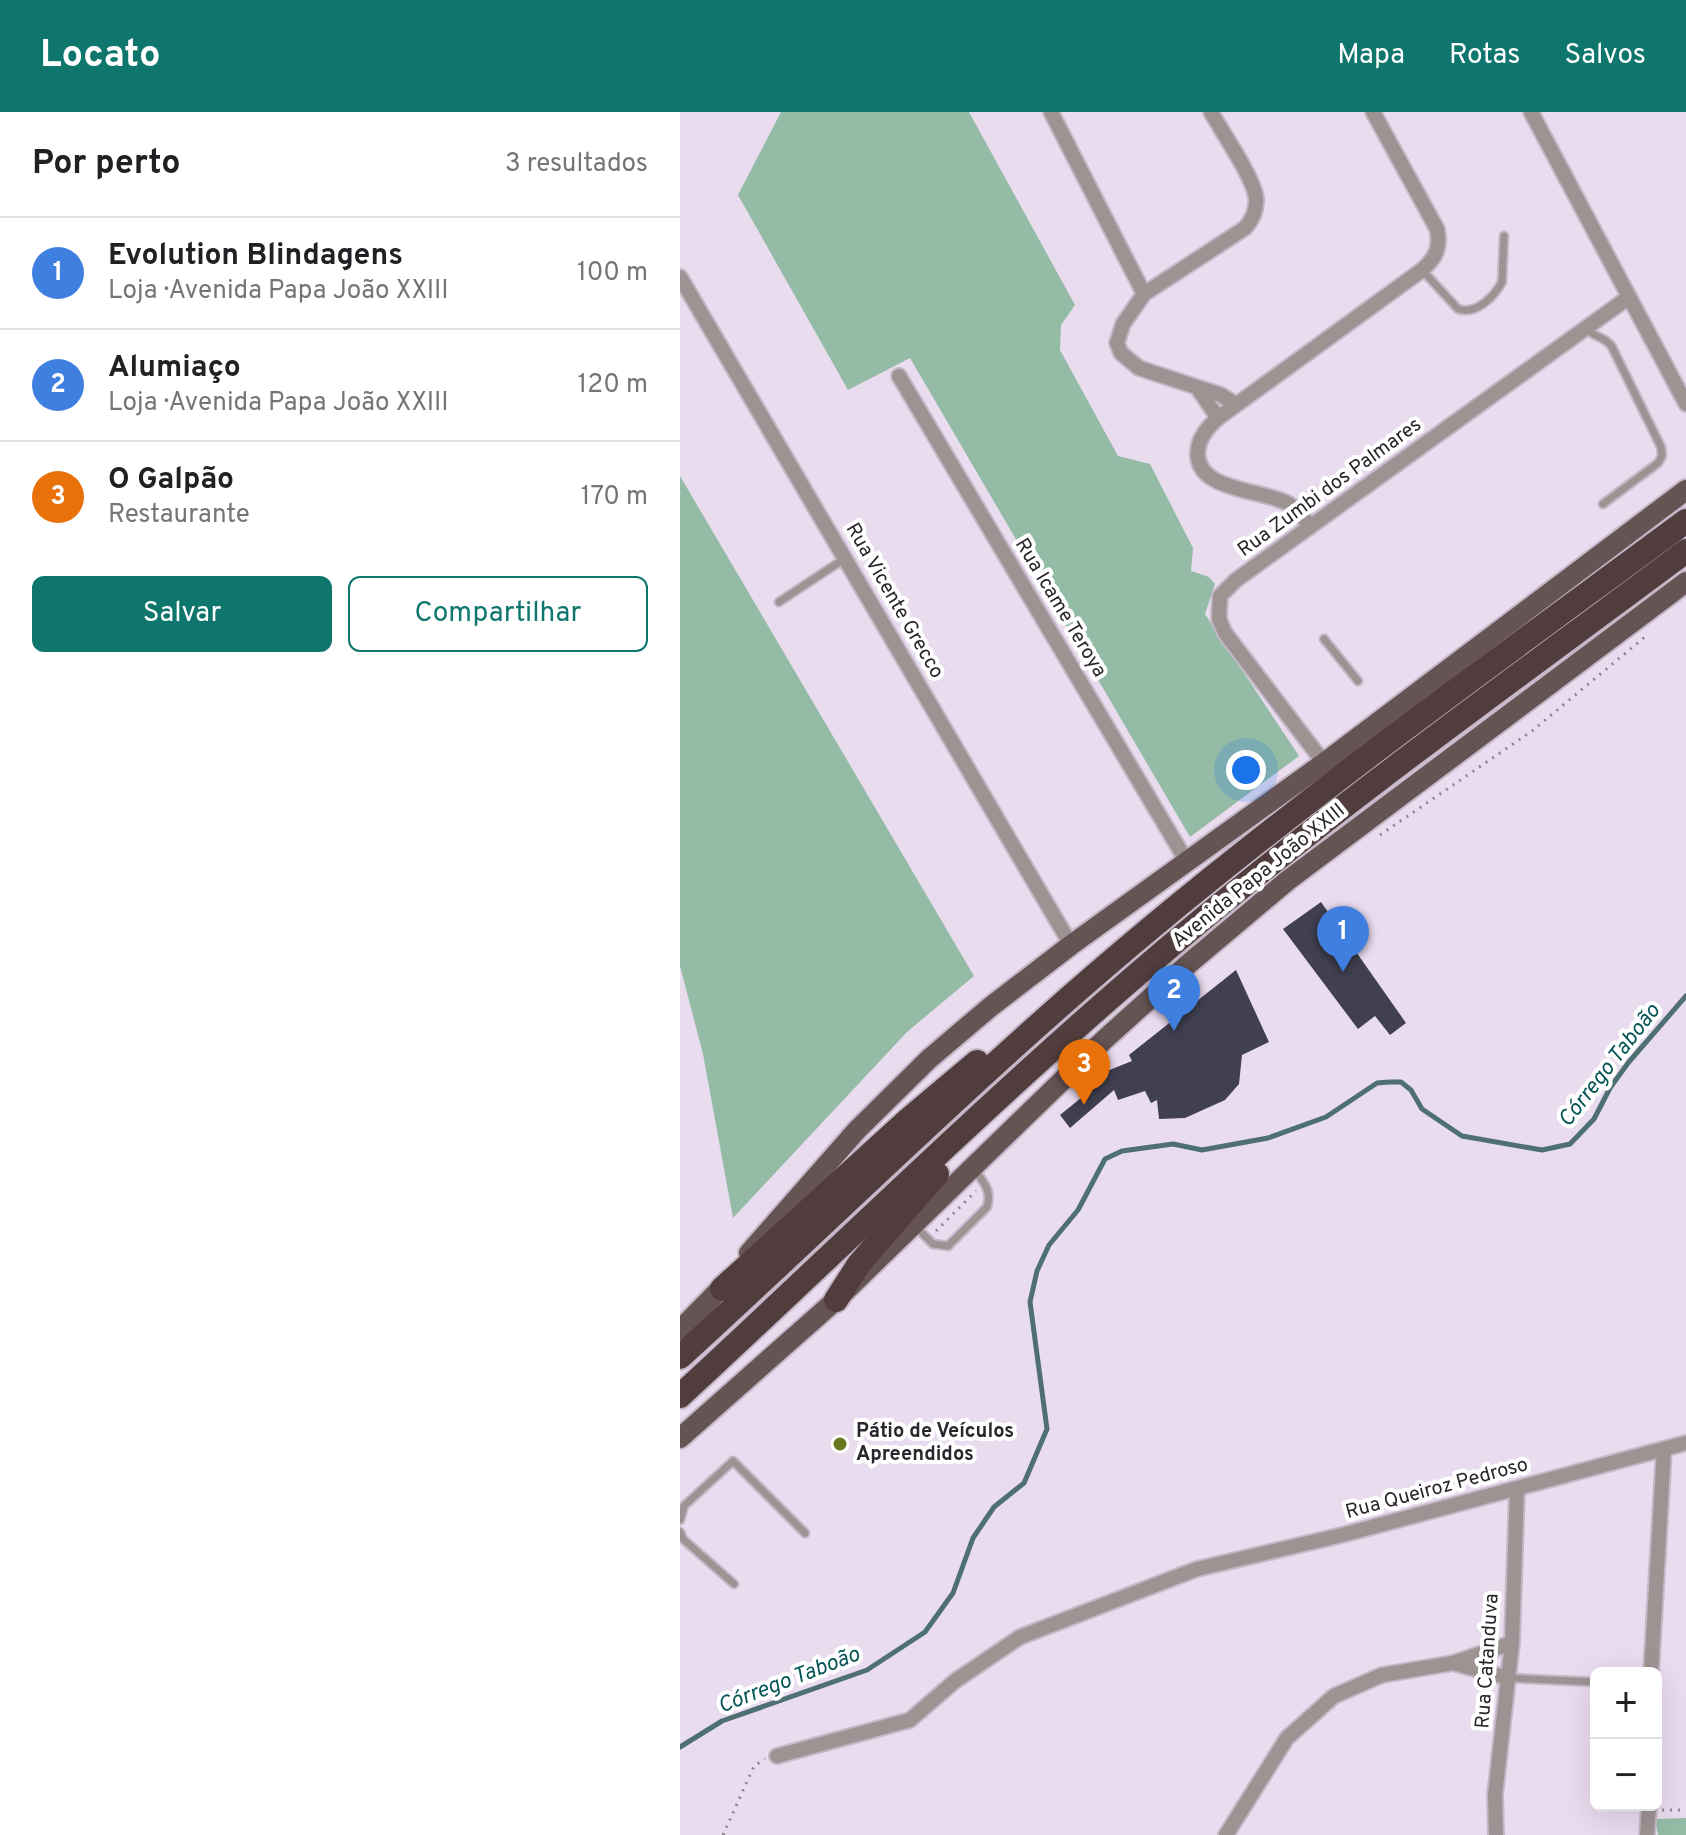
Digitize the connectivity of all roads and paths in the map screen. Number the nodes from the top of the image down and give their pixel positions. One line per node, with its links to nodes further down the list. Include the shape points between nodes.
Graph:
1 (1051, 112): 8 (street)
2 (1211, 112): 8 (street, via 1254,188 1253,217 1245,228)
3 (1373, 112): 6 (street, via 1437,229 1438,252)
4 (1531, 112): 9 (street)
5 (1504, 236): 6 (lane, via 1502,282 1471,311 1458,309)
6 (1422, 270): 13 (street)
7 (680, 277): 21 (street, Rua Vicente Grecco)
8 (1144, 294): 12 (street, via 1119,333 1121,353 1139,368)
9 (1629, 297): 10 (street, Rua Zumbi dos Palmares); 14 (street)
10 (1586, 328): 17 (lane, via 1612,347 1662,456); 19 (street, Rua Zumbi dos Palmares)
11 (899, 376): 29 (street, Rua Icame Teroya)
12 (1199, 390): 13 (street); 15 (street)
13 (1235, 404): 15 (street)
14 (1686, 404)
15 (1218, 418): 19 (street, via 1199,442 1203,470 1221,483 1290,505)
16 (1686, 490): 27 (main road)
17 (1603, 504)
18 (1686, 521): 31 (highway, Avenida Papa João XXIII, via 1274,829)
19 (1310, 527): 27 (street, Rua Zumbi dos Palmares, via 1236,580 1220,596 1218,613 1225,633)
20 (1686, 551): 32 (highway, Avenida Papa João XXIII, via 1264,869)
21 (846, 558): 23 (lane); 30 (street, Rua Vicente Grecco)
22 (1686, 582): 33 (main road, Avenida Papa João XXIII, via 1287,881 1105,1039)
23 (779, 602)
24 (1653, 630): 28 (path, via 1532,731)
25 (1324, 639): 26 (lane)
26 (1358, 681)
27 (1324, 763): 29 (main road)
28 (1381, 835)
29 (1187, 862): 30 (main road)
30 (1071, 945): 35 (main road, via 989,1008 890,1096)
31 (1025, 1037): 35 (highway, via 981,1059 951,1083); 38 (highway, Avenida Papa João XXIII)
32 (1041, 1060): 36 (highway, via 866,1255); 39 (highway, Avenida Papa João XXIII)
33 (979, 1175): 34 (main road, Avenida Papa João XXIII); 34 (path); 34 (lane, via 990,1199 987,1207 948,1246 939,1246)
34 (921, 1231): 36 (main road, Avenida Papa João XXIII)
35 (722, 1289): 37 (main road)
36 (836, 1300): 40 (main road, Avenida Papa João XXIII)
37 (680, 1330)
38 (680, 1357)
39 (680, 1396)
40 (680, 1438)
41 (1686, 1443): 42 (street, Rua Queiroz Pedroso)
42 (1664, 1449): 43 (street, Rua Queiroz Pedroso); 50 (street)
43 (1517, 1489): 48 (street, Rua Catanduva); 53 (street, Rua Queiroz Pedroso, via 1197,1569 1020,1637 955,1681 910,1720)
44 (680, 1520): 46 (lane, via 684,1506 733,1461)
45 (680, 1532): 47 (lane)
46 (805, 1533)
47 (734, 1584)
48 (1512, 1643): 49 (street); 51 (street, Rua Catanduva)
49 (1453, 1663): 51 (street); 58 (street, via 1382,1675 1318,1708 1287,1738)
50 (1651, 1667)
51 (1508, 1678): 52 (lane); 59 (street, Rua Catanduva, via 1495,1795)
52 (1590, 1682)
53 (777, 1756): 57 (path, via 754,1766)
54 (1662, 1809): 55 (path)
55 (1686, 1810)
56 (1649, 1811): 60 (street)
57 (723, 1835)
58 (1226, 1835)
59 (1496, 1835)
60 (1647, 1835)

